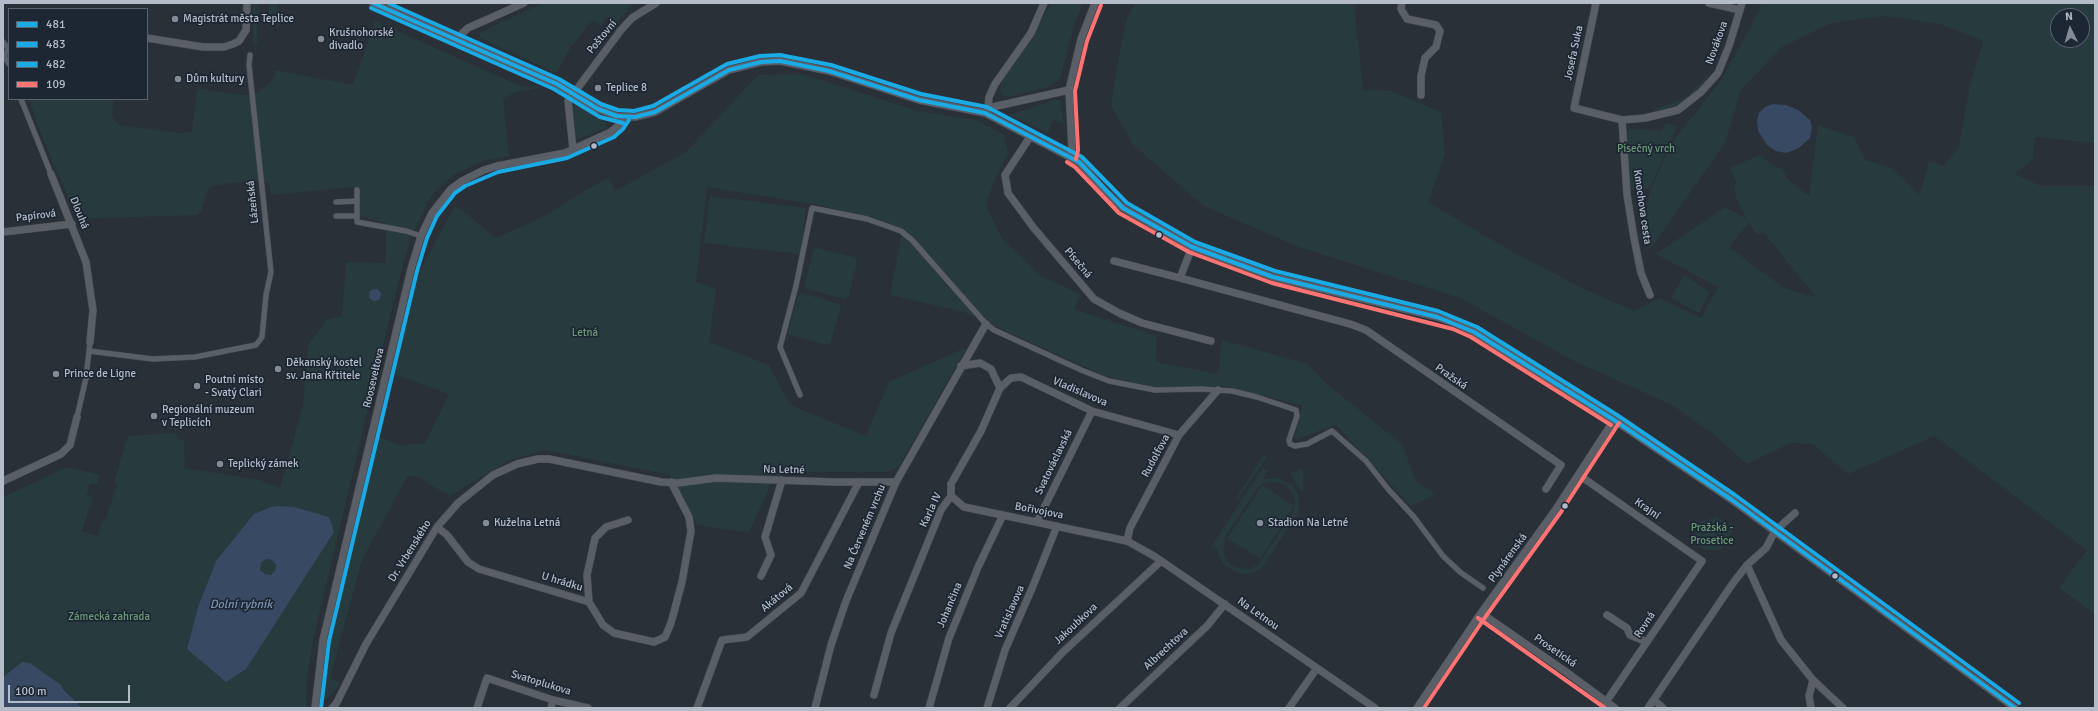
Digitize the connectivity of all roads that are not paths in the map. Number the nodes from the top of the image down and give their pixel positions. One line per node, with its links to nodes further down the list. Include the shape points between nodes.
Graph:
1 (247, 3): 11 (street, via 246,30 240,41 224,47 203,47)
2 (373, 3): 12 (street)
3 (524, 3): 12 (street, via 468,28)
4 (656, 3): 17 (street, Poštovní, via 632,18 621,30)
5 (1044, 3): 21 (street, via 1031,33 989,97)
6 (1095, 3): 16 (street, via 1081,39)
7 (1402, 3): 18 (street, via 1401,9 1407,19 1436,25 1440,31 1436,47 1425,58 1421,76)
8 (1596, 3): 20 (street, Josefa Suka)
9 (1709, 3): 10 (street)
10 (1741, 7): 23 (street, Novákova, via 1718,73 1701,92 1678,110)
11 (148, 38)
12 (455, 40): 17 (street, via 557,84)
13 (8, 50): 15 (street, via 4,56)
14 (250, 55): 43 (street, Lázeňská, via 271,272 262,337 256,345 195,357 153,359)
15 (8, 62)
16 (1069, 90): 21 (street); 26 (street, via 1072,150)
17 (574, 94): 22 (street, via 603,112); 25 (street, via 568,101)
18 (1421, 95)
19 (21, 100): 27 (street, Dlouhá)
20 (1574, 108): 23 (street, Novákova)
21 (987, 111): 22 (street, via 919,100 824,69 780,61 741,66 659,110 635,117); 24 (street)
22 (624, 117): 25 (street, Rooseveltova, via 619,126 611,132)
23 (1622, 120): 39 (street, Kmochova cesta, via 1627,195 1641,273)
24 (1030, 136): 26 (street); 41 (street, Písečná, via 1005,175 1008,194 1094,299 1142,323)
25 (573, 149): 35 (street, Rooseveltova, via 497,166 462,181 451,189 432,213)
26 (1070, 157): 36 (street, via 1079,162 1123,208)
27 (51, 174): 33 (street, Dlouhá)
28 (357, 190): 29 (street)
29 (357, 201): 30 (street); 32 (street)
30 (336, 202)
31 (336, 216): 32 (street)
32 (357, 216): 35 (street, via 357,222 396,228)
33 (72, 224): 34 (street, Papírová); 42 (street, Dlouhá, via 86,262 93,310)
34 (3, 232)
35 (421, 236): 84 (street, Rooseveltova, via 323,640)
36 (1192, 247): 38 (street); 50 (street, via 1273,277 1455,322)
37 (1114, 261): 38 (street, Pražská)
38 (1180, 278): 58 (street, Pražská, via 1366,330 1561,465)
39 (1650, 295)
40 (986, 324): 44 (street, Na Červeném vrchu); 46 (street, via 1011,338 1109,381 1156,390); 47 (street, via 912,240 901,231 867,219 812,208 780,347)
41 (1211, 341)
42 (90, 342): 43 (street)
43 (89, 351): 49 (street)
44 (961, 366): 45 (street, via 980,363 991,369); 57 (street, Na Červeném vrchu)
45 (1000, 388): 48 (street, Vladislavova, via 1011,378 1021,377); 59 (street, Karla IV, via 981,431 951,484)
46 (1218, 390): 51 (street, Rudolfova); 72 (street, via 1257,397 1296,410 1297,416 1289,440 1294,446 1307,444 1332,431 1366,461 1414,517 1443,556)
47 (800, 395)
48 (1092, 411): 51 (street, Vladislavova); 63 (street, Svatováclavská)
49 (77, 417): 54 (street, via 70,445 61,454)
50 (1614, 420): 52 (street, Plynárenská); 66 (street)
51 (1179, 435): 67 (street, Rudolfova, via 1130,528)
52 (1579, 475): 69 (street, Krajní); 75 (street, Plynárenská)
53 (782, 480): 55 (street, Na Letné, via 716,478); 56 (street, Na Letné); 71 (street, via 764,537 771,555)
54 (3, 481)
55 (671, 482): 65 (street, Dr. Vrbenského, via 538,459 517,464 493,475 458,502); 73 (street, U hrádku, via 691,525 682,582 665,637 654,642 614,633 603,625)
56 (859, 482): 57 (street, Na Letné); 89 (street, Akátová, via 801,593 746,637 722,640)
57 (896, 482): 90 (street, Na Červeném vrchu, via 846,601 831,645)
58 (1546, 489)
59 (951, 496): 61 (street, Bořivojova, via 964,508); 80 (street, Karla IV, via 942,510 891,633)
60 (1796, 512): 66 (street)
61 (1004, 515): 63 (street, Bořivojova); 91 (street, Johančina, via 978,567 949,638)
62 (628, 520): 73 (street, via 606,527 595,538 587,575)
63 (1036, 522): 64 (street, Bořivojova)
64 (1057, 526): 67 (street, Bořivojova); 92 (street, Vratislavova, via 1005,650)
65 (436, 527): 73 (street, U hrádku, via 447,535 468,562 479,569); 85 (street, Dr. Vrbenského, via 366,644)
66 (1775, 532): 70 (street, via 1766,548); 103 (street)
67 (1128, 541): 68 (street, Na Letnou)
68 (1161, 560): 74 (street, Na Letnou); 93 (street, Jakoubkova, via 1063,652)
69 (1702, 561): 77 (street, Rovná)
70 (1747, 565): 79 (street, via 1781,640); 82 (street)
71 (761, 576)
72 (1483, 588)
73 (589, 602)
74 (1224, 604): 78 (street, Na Letnou); 94 (street, Albrechtova, via 1207,626)
75 (1481, 613): 83 (street, Prosetická); 97 (street, Plynárenská)
76 (1608, 615): 77 (street, via 1627,628 1630,635)
77 (1647, 642): 83 (street, Rovná)
78 (1317, 668): 95 (street); 96 (street, Na Letnou)
79 (1813, 680): 101 (street, via 1809,696); 102 (street)
80 (874, 695)
81 (553, 700): 86 (street, Svatoplukova, via 487,678); 87 (street); 88 (street, Svatoplukova)
82 (1654, 700): 99 (street); 100 (street)
83 (1606, 702): 98 (street, Prosetická)
84 (315, 708)
85 (332, 708)
86 (477, 708)
87 (551, 708)
88 (588, 708)
89 (697, 708)
90 (815, 708)
91 (928, 708)
92 (987, 708)
93 (1010, 708)
94 (1120, 708)
95 (1289, 708)
96 (1375, 708)
97 (1417, 708)
98 (1615, 708)
99 (1648, 708)
100 (1663, 708)
101 (1812, 708)
102 (1843, 708)
103 (2015, 708)

